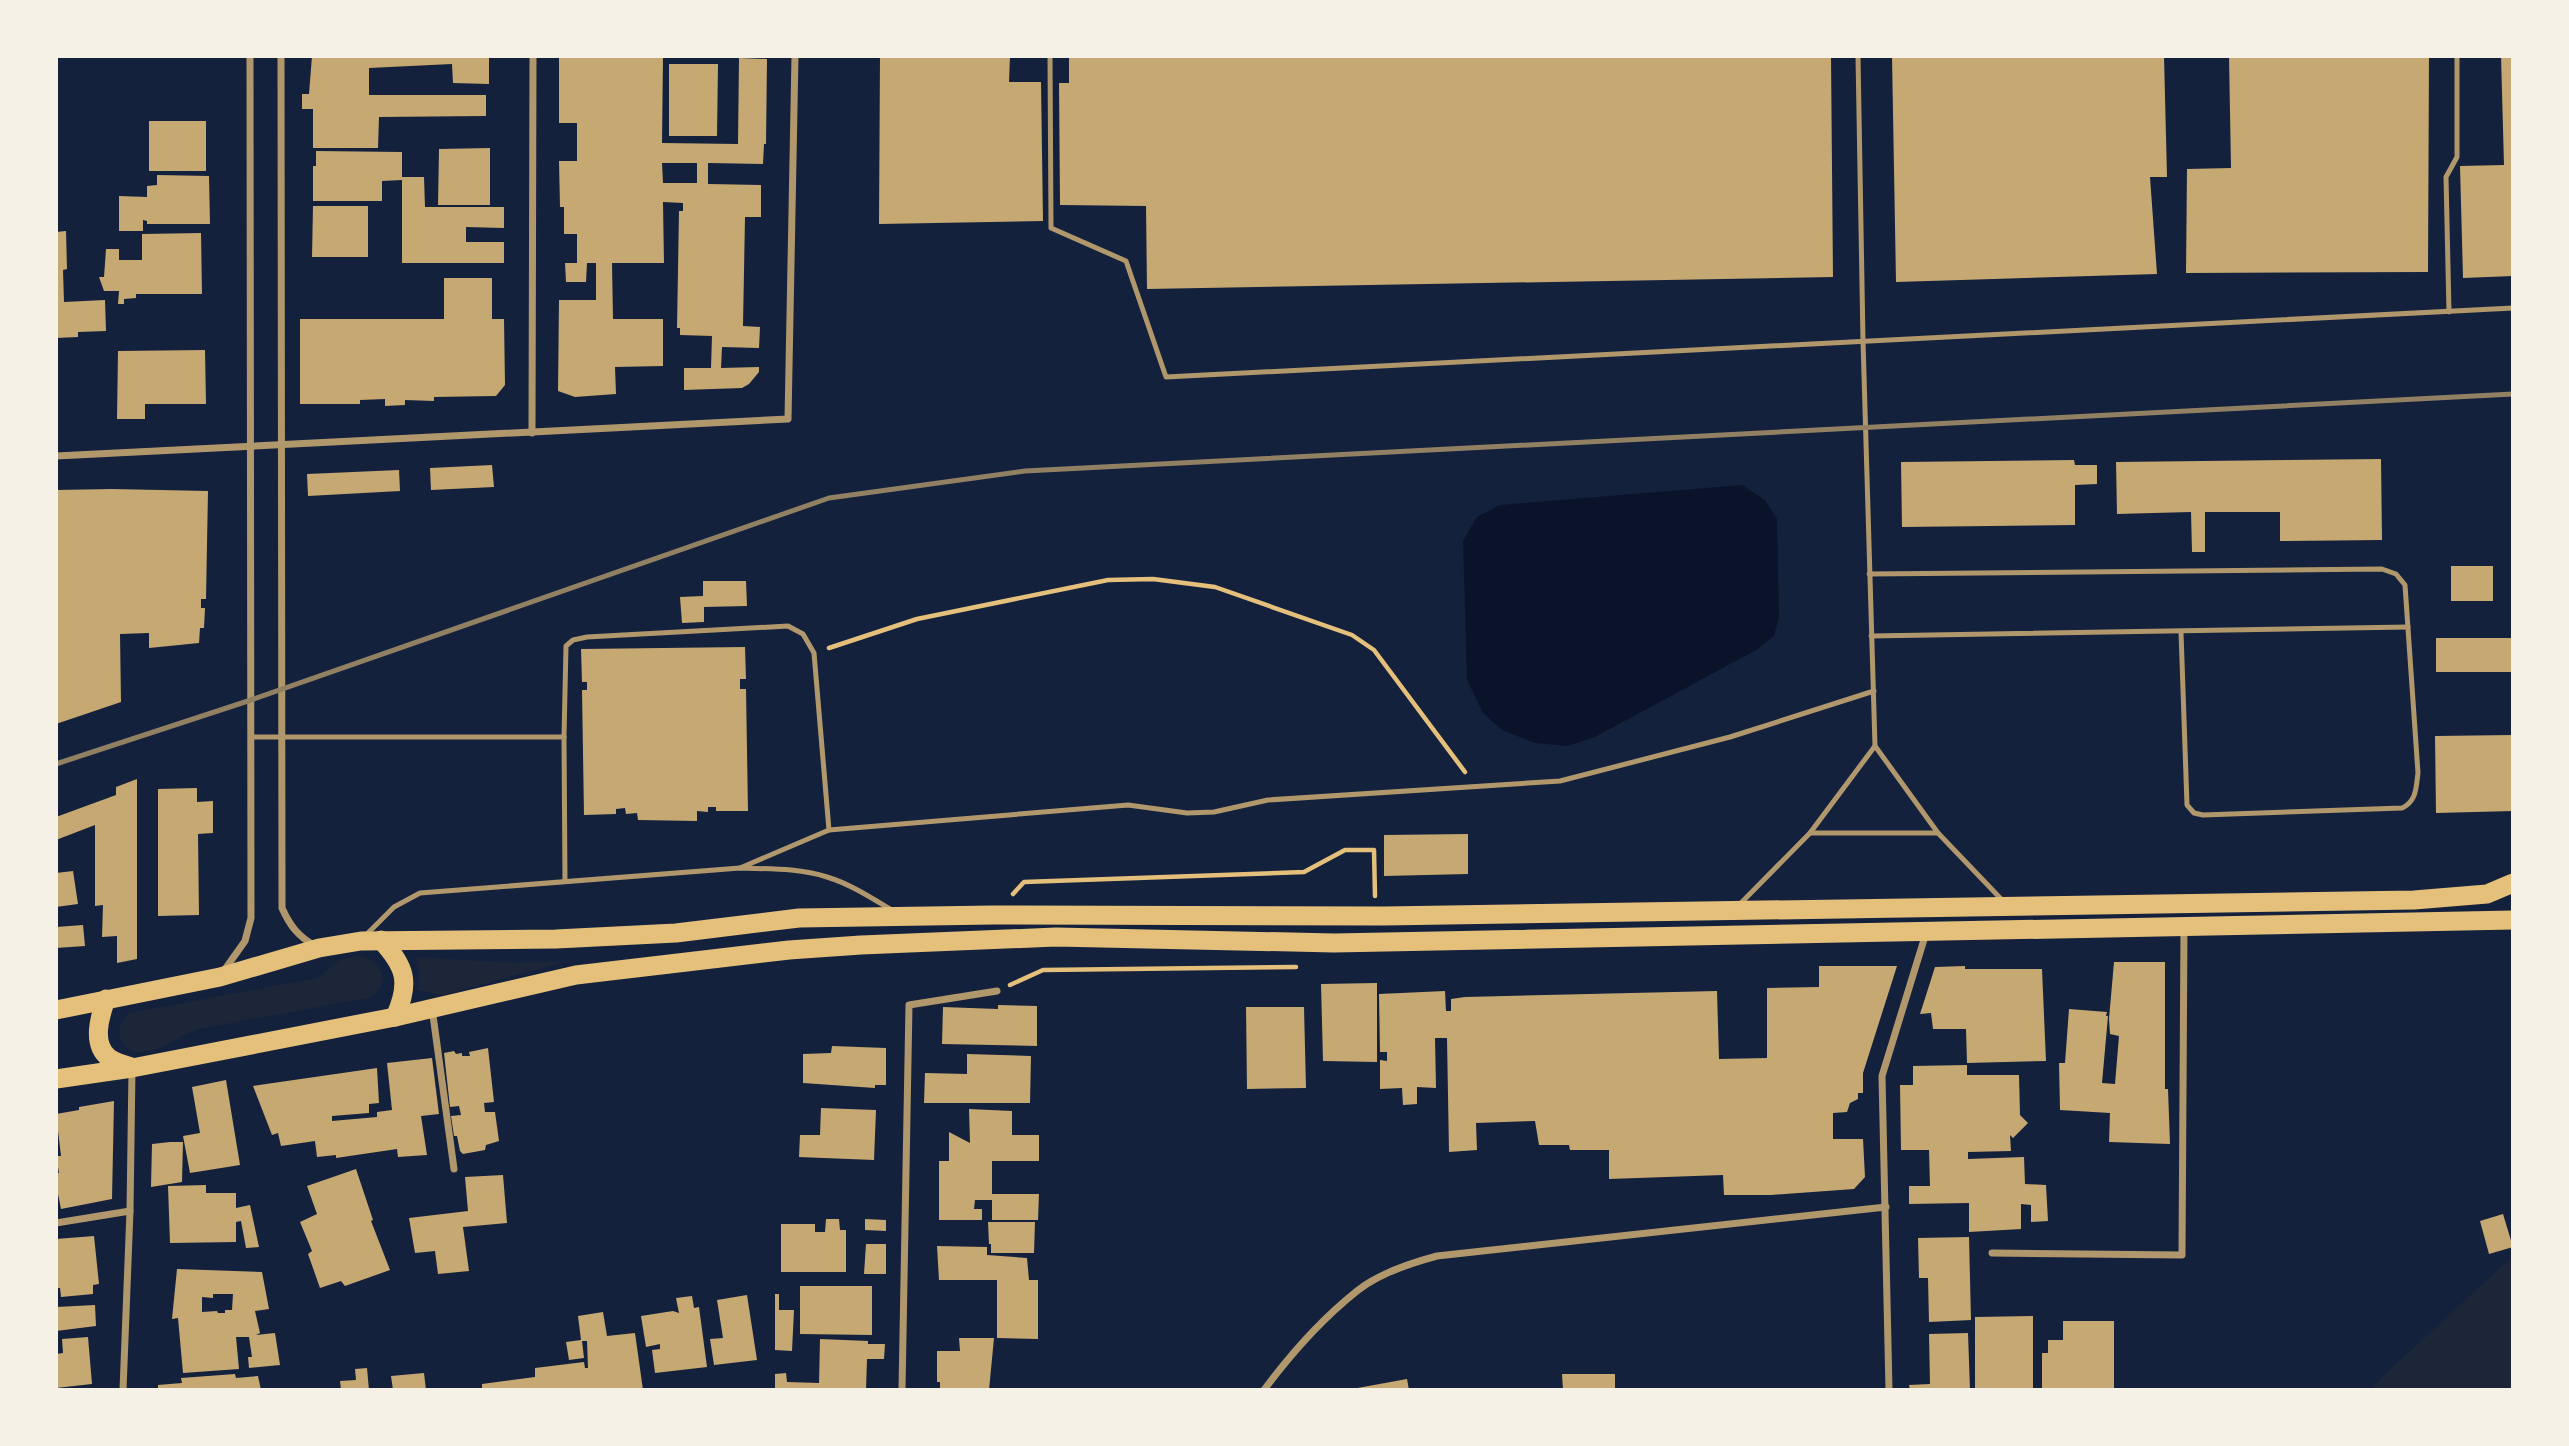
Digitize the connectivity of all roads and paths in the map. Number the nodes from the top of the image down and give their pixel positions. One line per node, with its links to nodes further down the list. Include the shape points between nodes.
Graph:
1 (250, 56): 13 (street)
2 (282, 56): 12 (street)
3 (533, 56): 11 (street)
4 (795, 56): 11 (street, via 788,419)
5 (1050, 56): 10 (lane, via 1051,228 1126,261 1166,377)
6 (1858, 56): 10 (lane)
7 (2457, 56): 9 (lane, via 2457,157 2446,177)
8 (2513, 308): 9 (lane)
9 (2449, 312): 10 (lane)
10 (1863, 341): 15 (lane)
11 (532, 433): 12 (street)
12 (282, 446): 13 (street); 22 (street)
13 (250, 447): 14 (street); 21 (street)
14 (56, 456)
15 (1869, 574): 16 (lane, via 2382,569 2396,574 2405,585); 18 (lane)
16 (2408, 627): 17 (lane); 17 (lane, via 2418,773 2411,804 2203,816 2187,805)
17 (2181, 632): 18 (lane)
18 (1871, 636): 20 (lane)
19 (814, 653): 23 (lane, via 803,634 788,626 573,640 565,646); 25 (path, via 917,619 1108,580 1153,579 1215,587 1352,635 1374,650); 26 (lane)
20 (1874, 691): 24 (lane); 25 (lane, via 1730,737 1560,781)
21 (251, 737): 22 (lane); 43 (street, via 251,918 245,941)
22 (282, 737): 23 (lane); 41 (street, via 282,908 290,926)
23 (564, 737): 30 (lane)
24 (1875, 746): 27 (lane); 28 (lane)
25 (1476, 787): 26 (lane, via 1268,800 1214,812 1128,805)
26 (829, 830): 29 (lane)
27 (1810, 832): 28 (lane); 33 (lane)
28 (1938, 832): 32 (lane)
29 (740, 868): 30 (lane); 35 (lane, via 793,869 827,876)
30 (565, 881): 40 (lane, via 421,893 394,907)
31 (2513, 883): 32 (highway, via 2487,894 2414,900)
32 (2008, 906): 33 (highway)
33 (1733, 911): 36 (highway)
34 (993, 915): 35 (highway); 36 (highway); 36 (path, via 1024,882 1304,872 1345,850 1374,850)
35 (902, 916): 40 (highway, via 799,918 676,933 556,939)
36 (1375, 916)
37 (2513, 920): 38 (highway)
38 (2184, 926): 39 (highway); 55 (street, via 2182,1255)
39 (1926, 932): 46 (highway, via 1334,943 1056,937 910,943 789,950 576,975); 52 (street, via 1882,1076)
40 (371, 940): 41 (highway); 48 (highway, via 399,959 404,973 403,1000)
41 (318, 948): 43 (highway)
42 (1213, 969): 44 (path, via 1043,970)
43 (220, 976): 45 (highway)
44 (997, 991): 57 (street, via 909,1005)
45 (106, 999): 47 (highway); 49 (highway, via 99,1017 103,1051)
46 (432, 1008): 48 (highway); 51 (street)
47 (56, 1010)
48 (395, 1017): 49 (highway)
49 (132, 1068): 50 (highway); 53 (street)
50 (56, 1079)
51 (454, 1169)
52 (1886, 1207): 58 (street, via 1437,1256 1409,1264 1359,1289); 59 (street)
53 (130, 1211): 54 (street); 56 (street)
54 (56, 1223)
55 (1992, 1253)
56 (123, 1390)
57 (902, 1390)
58 (1264, 1390)
59 (1889, 1390)

